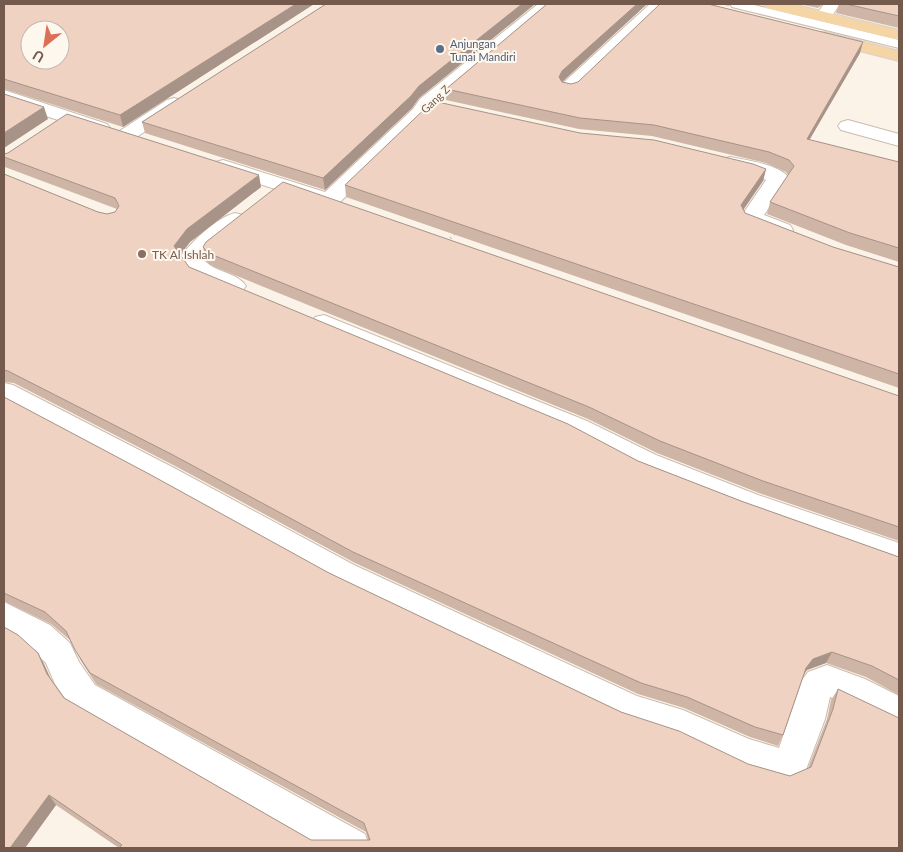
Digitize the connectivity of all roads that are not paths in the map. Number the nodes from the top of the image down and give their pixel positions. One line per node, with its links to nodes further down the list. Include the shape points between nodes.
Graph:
1 (548, 4): 20 (street, Gang Z, via 437,105 420,113 338,205)
2 (659, 4): 9 (street)
3 (772, 4): 5 (main road)
4 (728, 7): 7 (lane); 8 (main road)
5 (827, 10): 6 (main road)
6 (899, 35)
7 (899, 44)
8 (899, 56)
9 (569, 88)
10 (192, 93): 15 (street)
11 (4, 96): 12 (street)
12 (68, 117): 14 (street); 15 (street)
13 (848, 126): 16 (street)
14 (44, 133)
15 (125, 136): 17 (street)
16 (899, 140)
17 (153, 144)
18 (199, 158): 20 (street)
19 (710, 158): 21 (street, via 758,169 778,178 751,218)
20 (282, 184): 22 (street, via 199,248 191,259 201,272)
21 (803, 238)
22 (253, 294)
23 (298, 312): 25 (street, via 577,428 646,463)
24 (4, 392): 27 (street, via 343,574 631,710 683,726 744,756 785,767 791,763 814,691 820,683 828,680)
25 (899, 556)
26 (4, 616): 28 (street, via 38,635 58,654 66,673 83,696)
27 (899, 714)
28 (351, 848)

